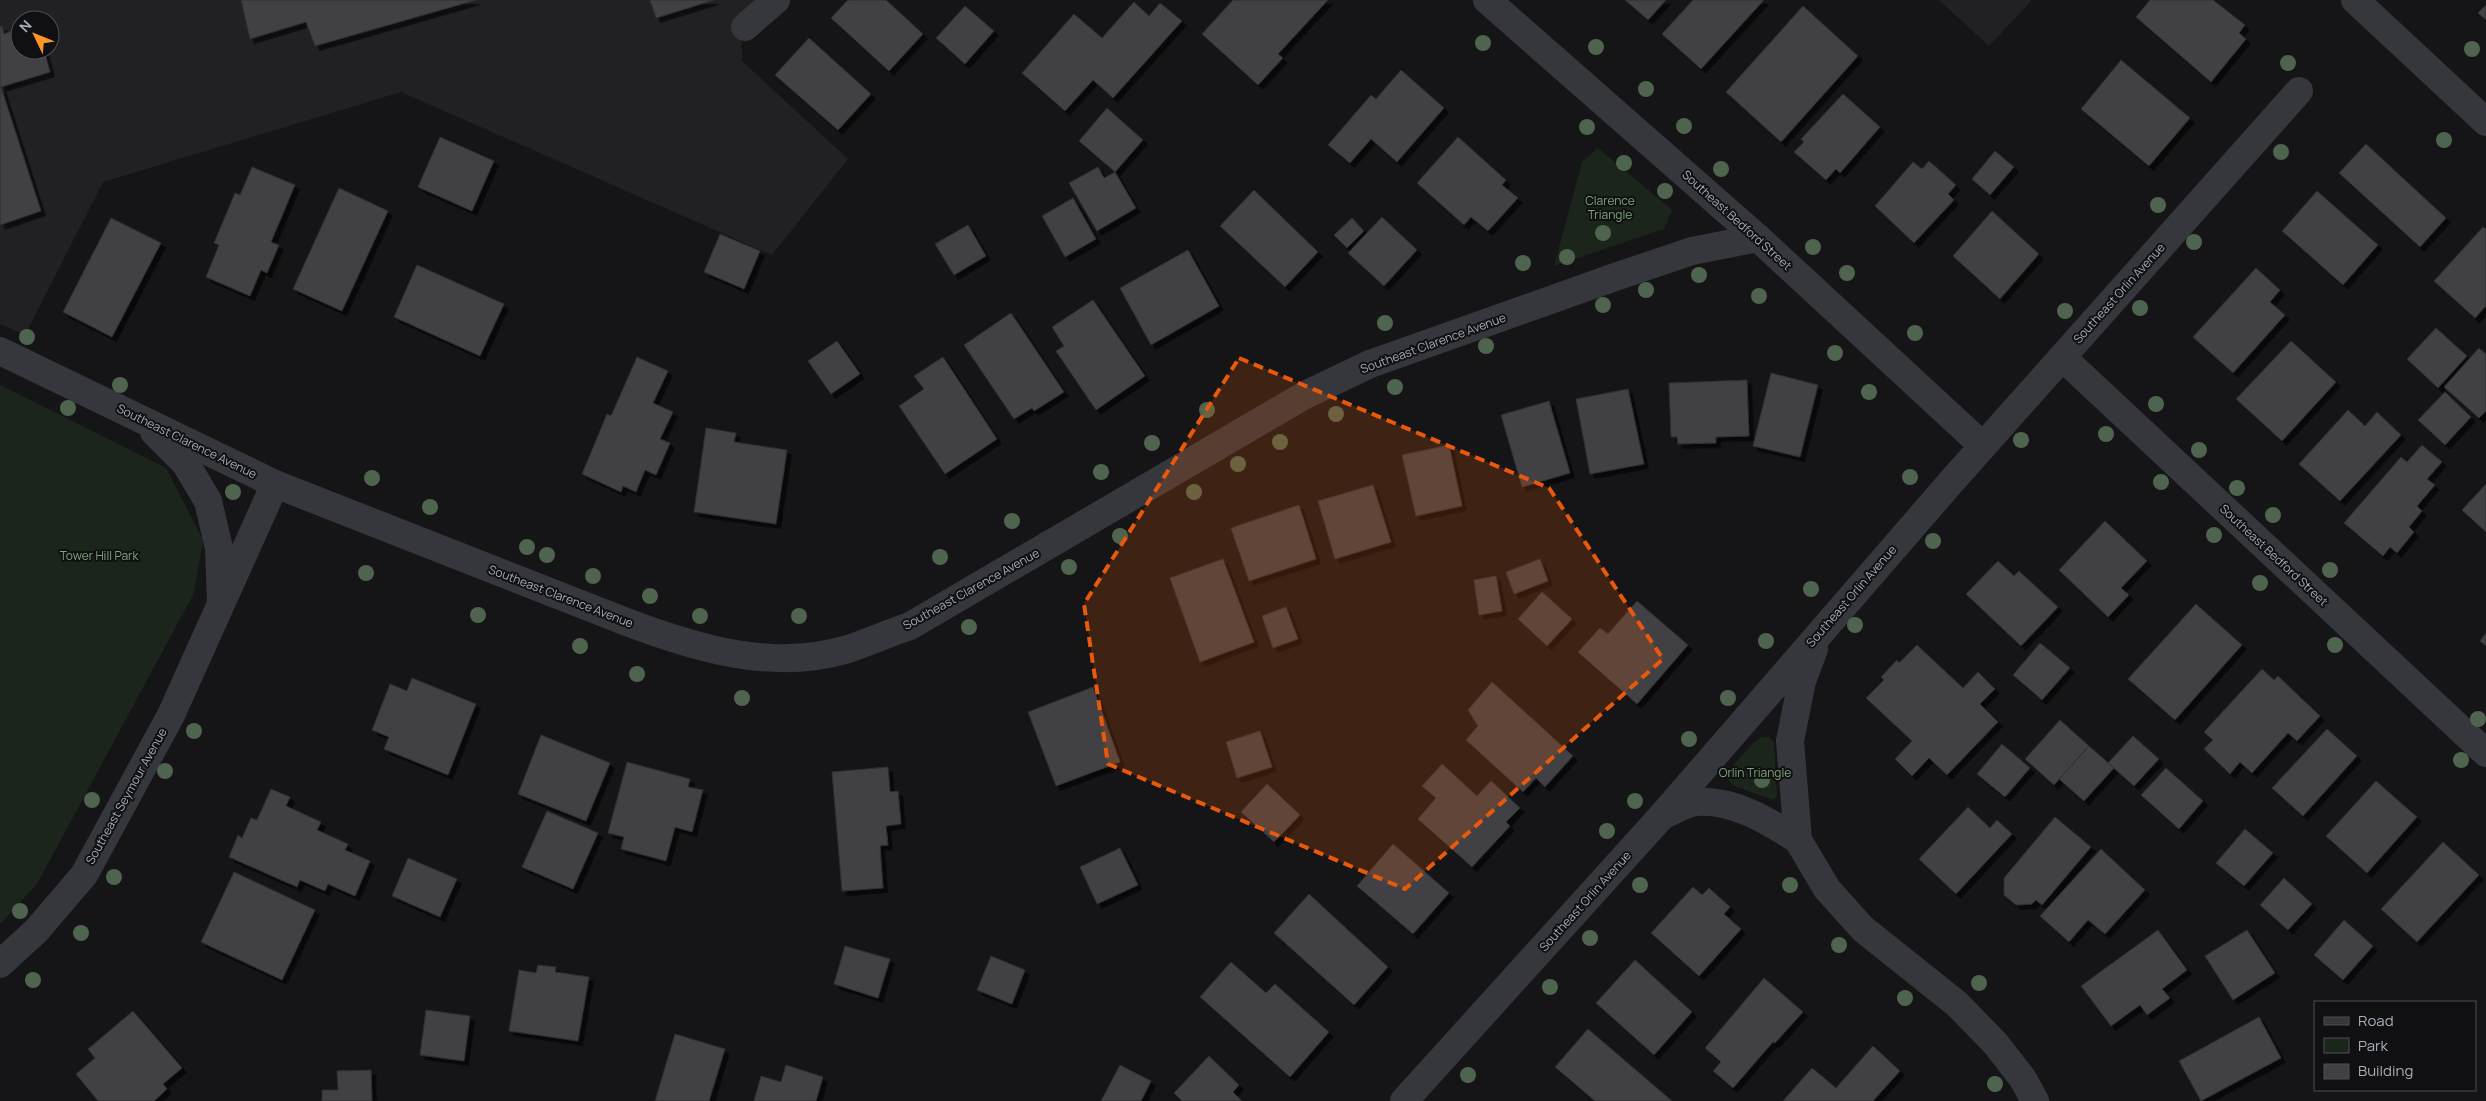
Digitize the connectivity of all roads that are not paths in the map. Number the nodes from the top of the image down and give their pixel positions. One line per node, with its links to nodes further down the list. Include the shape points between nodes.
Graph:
1 (776, 0): 4 (street)
2 (1487, 0): 7 (street, Southeast Bedford Street)
3 (2367, 4): 6 (street)
4 (745, 27)
5 (2298, 92): 9 (street, Southeast Orlin Avenue)
6 (2486, 122)
7 (1758, 238): 11 (street, Southeast Bedford Street); 12 (street, Southeast Clarence Avenue, via 1692,251 1370,364 1305,395 910,626 847,649 789,659 732,655 678,641)
8 (0, 351): 10 (street, Southeast Clarence Avenue)
9 (2062, 357): 11 (street, Southeast Orlin Avenue); 15 (street, Southeast Bedford Street)
10 (141, 418): 12 (street, Southeast Clarence Avenue); 13 (street, Southeast Seymour Avenue, via 186,464 208,501 220,548)
11 (1983, 446): 14 (street, Southeast Orlin Avenue)
12 (275, 484): 13 (street, Southeast Seymour Avenue)
13 (221, 607): 18 (street, Southeast Seymour Avenue, via 171,714 84,875 36,931)
14 (1821, 631): 16 (street, Southeast Orlin Avenue); 17 (street, via 1802,681 1790,741)
15 (2486, 752)
16 (1661, 817): 17 (street, via 1695,802 1724,804 1762,817); 19 (street, Southeast Orlin Avenue)
17 (1798, 840): 20 (street, via 1827,889 1863,929 1957,1004 1995,1043 2023,1079)
18 (0, 964)
19 (1404, 1101)
20 (2035, 1101)

